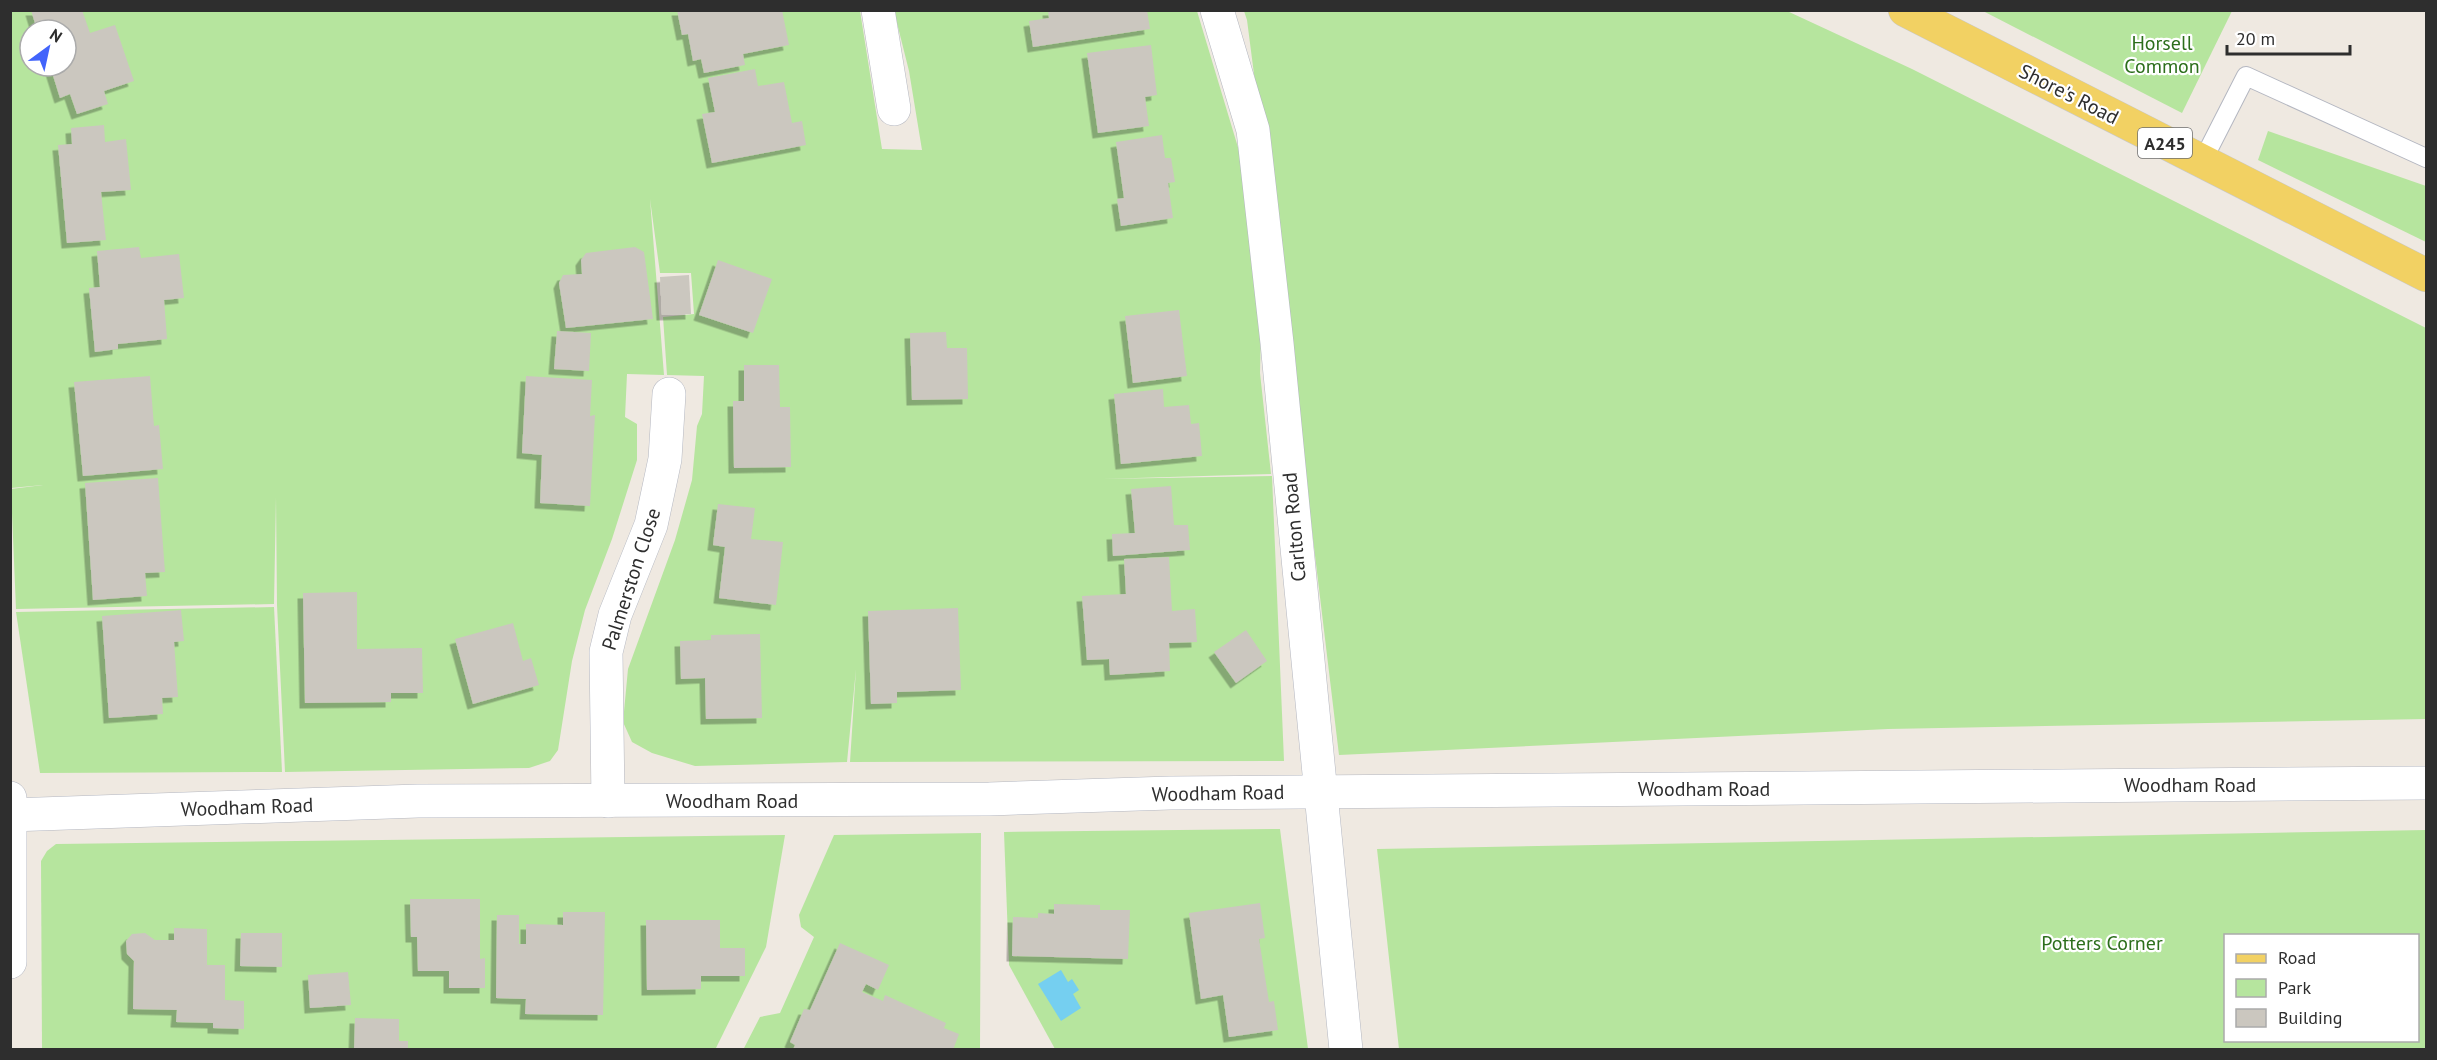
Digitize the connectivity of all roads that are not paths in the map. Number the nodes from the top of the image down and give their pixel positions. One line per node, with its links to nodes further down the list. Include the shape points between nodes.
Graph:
1 (878, 10): 4 (street)
2 (1216, 10): 10 (street, Carlton Road, via 1253,130)
3 (1905, 10): 6 (main road, Shore's Road / A245)
4 (894, 109)
5 (2427, 158): 6 (lane, via 2246,76)
6 (2202, 162): 7 (main road, Shore's Road / A245)
7 (2427, 275)
8 (669, 394): 11 (street, Palmerston Close, via 665,459 651,525 615,615 606,652)
9 (2427, 783): 10 (street, Woodham Road)
10 (1319, 792): 11 (street, Woodham Road); 14 (street, Carlton Road)
11 (608, 801): 12 (street, Woodham Road)
12 (11, 810): 13 (street)
13 (10, 962)
14 (1346, 1050)

